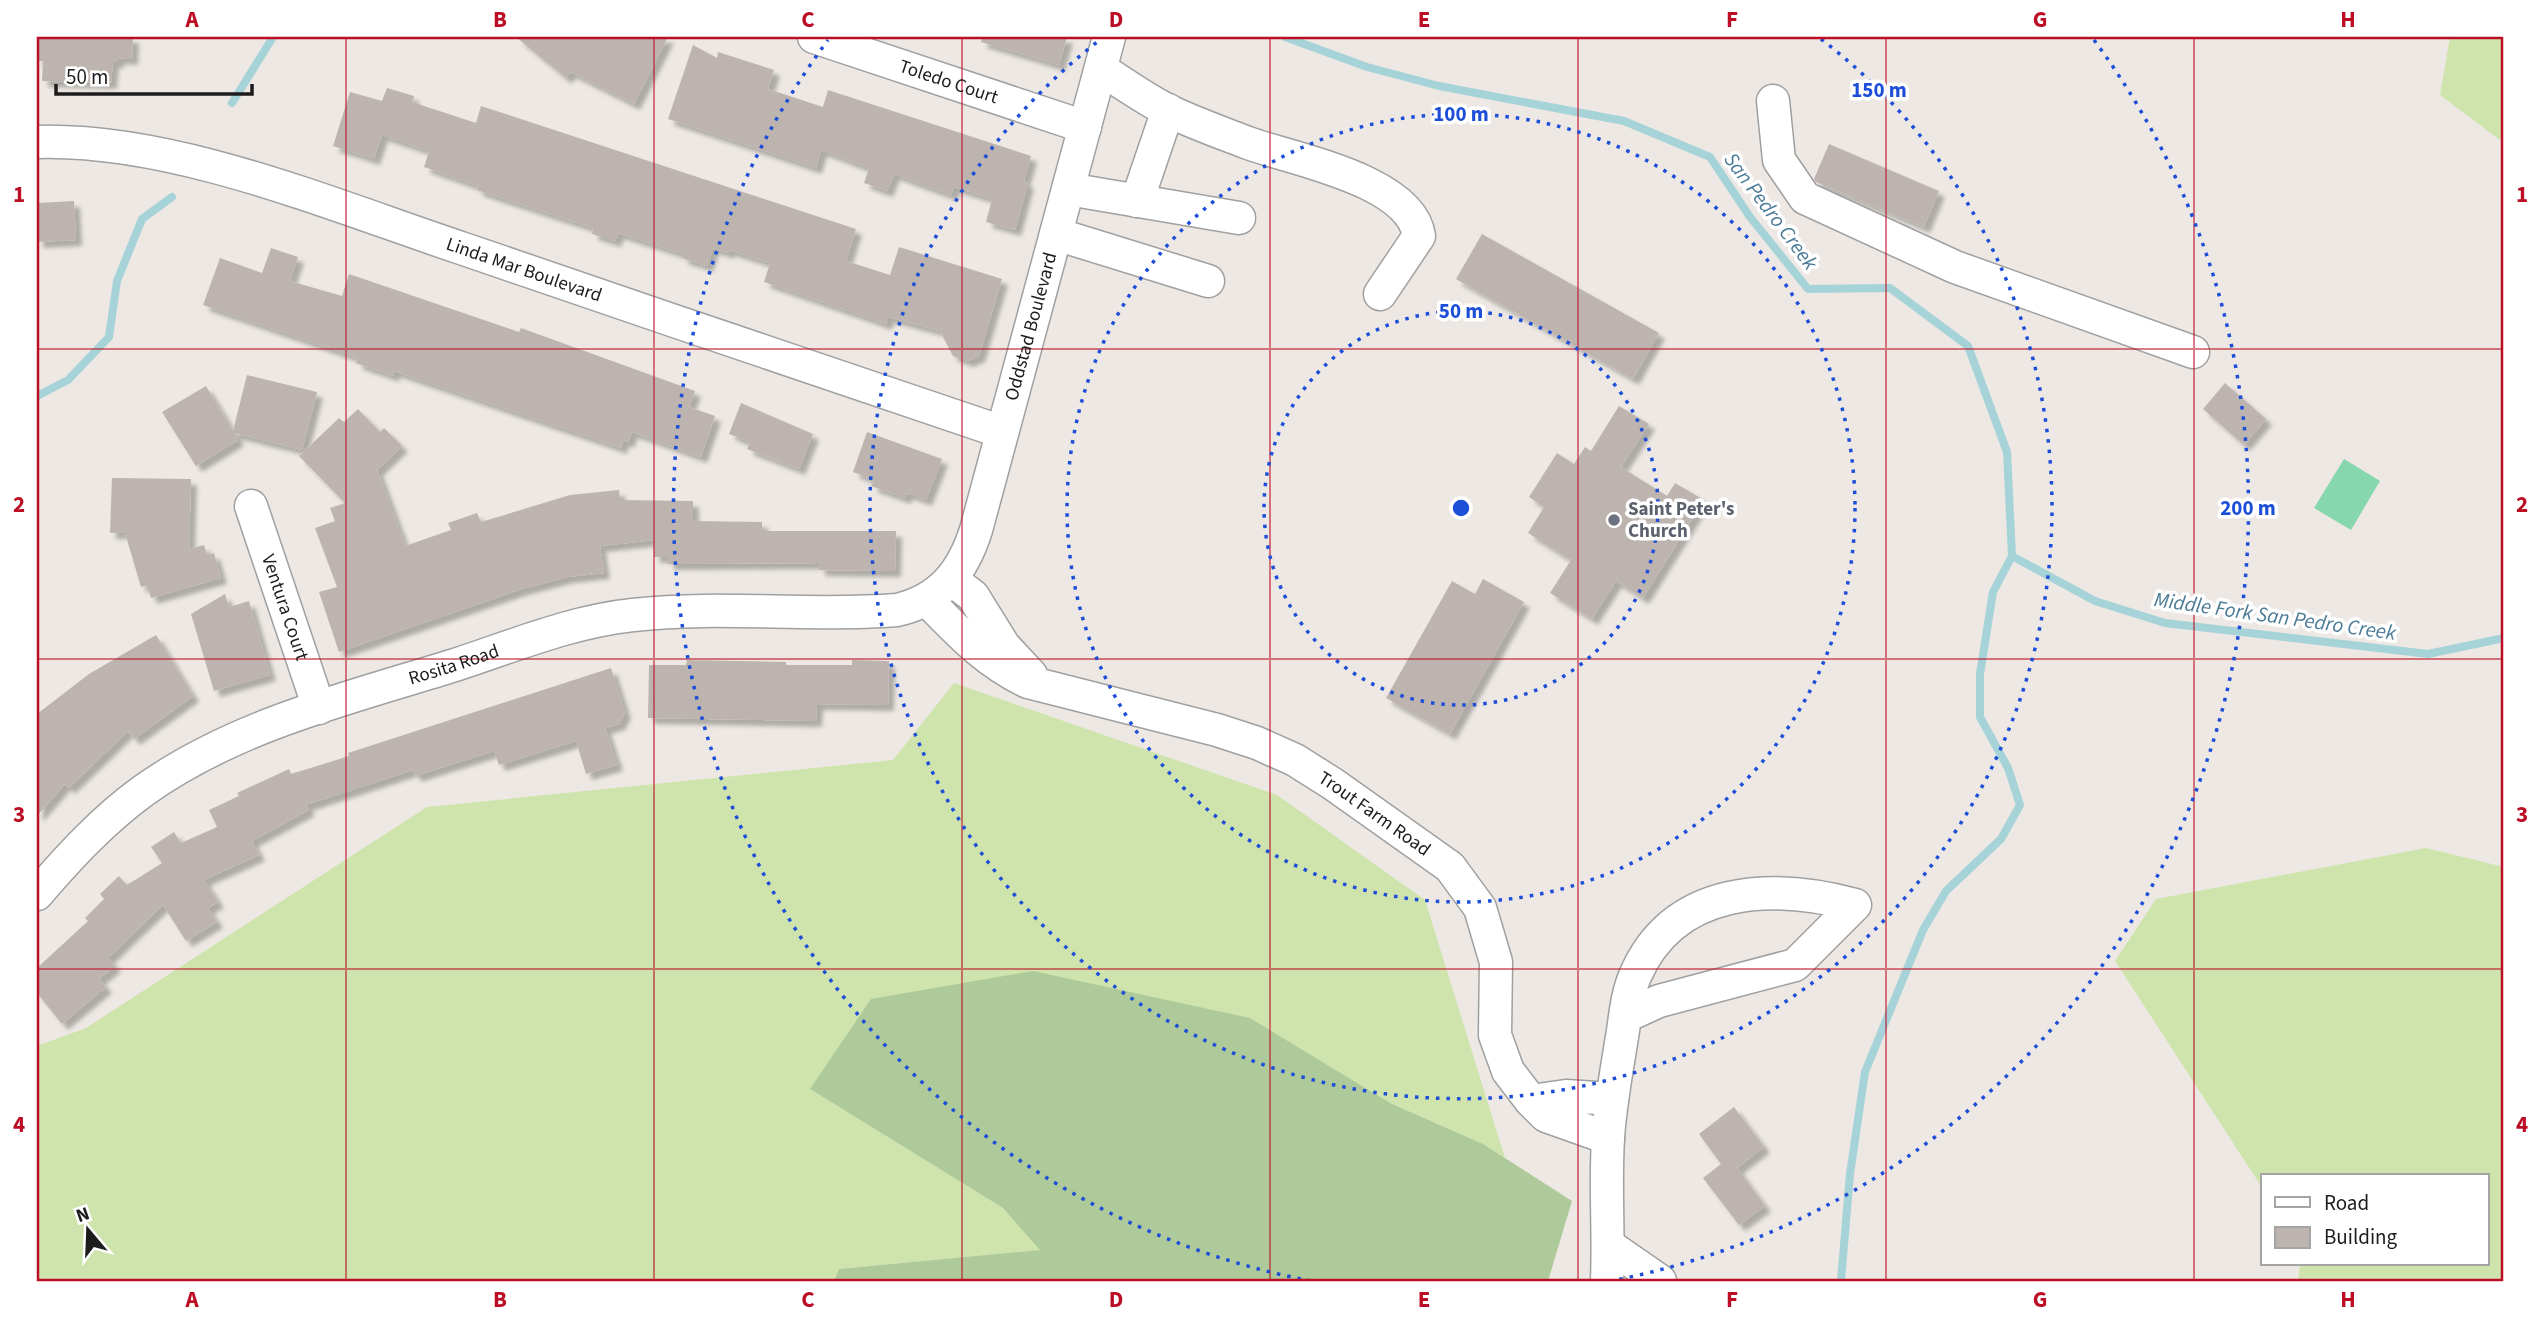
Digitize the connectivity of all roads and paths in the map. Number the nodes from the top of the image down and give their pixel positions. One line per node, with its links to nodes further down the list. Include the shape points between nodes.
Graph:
1 (814, 37): 6 (street, Toledo Court)
2 (1109, 37): 3 (street, Oddstad Boulevard)
3 (1101, 69): 5 (street); 6 (street, Oddstad Boulevard)
4 (1773, 101): 14 (street, via 1779,160 1805,198 1955,267)
5 (1168, 110): 9 (street); 13 (street, via 1250,144 1351,176 1408,212 1419,236)
6 (1085, 127): 8 (street, Oddstad Boulevard)
7 (37, 142): 15 (street, Linda Mar Boulevard, via 103,146 166,157 296,192)
8 (1068, 189): 9 (street); 11 (street, Oddstad Boulevard)
9 (1137, 201): 10 (street)
10 (1239, 218)
11 (1056, 234): 12 (street); 15 (street, Oddstad Boulevard)
12 (1208, 281)
13 (1380, 294)
14 (2193, 352)
15 (1002, 432): 17 (street, Oddstad Boulevard, via 970,548)
16 (251, 506): 20 (street, Ventura Court)
17 (952, 580): 18 (street, Oddstad Boulevard); 19 (street, Trout Farm Road, via 985,610 1017,663)
18 (928, 601): 19 (street, Trout Farm Road, via 987,659 1028,682); 20 (street, Rosita Road, via 880,611 629,615 580,625)
19 (1054, 687): 24 (street, Trout Farm Road, via 1217,730 1295,760 1450,867 1480,908 1496,962 1495,1035 1508,1071)
20 (319, 708): 21 (street, Rosita Road, via 229,742 143,791 103,824)
21 (37, 894)
22 (1626, 1016): 22 (street, via 1660,1001 1795,965 1855,905 1793,892 1759,892 1719,900 1681,919 1653,944 1634,977); 23 (street)
23 (1612, 1099): 24 (street, via 1566,1096); 25 (street)
24 (1531, 1101): 25 (street, Trout Farm Road, via 1546,1116)
25 (1608, 1138): 26 (street)
26 (1608, 1245): 27 (street); 28 (street)
27 (1607, 1281)
28 (1660, 1281)

